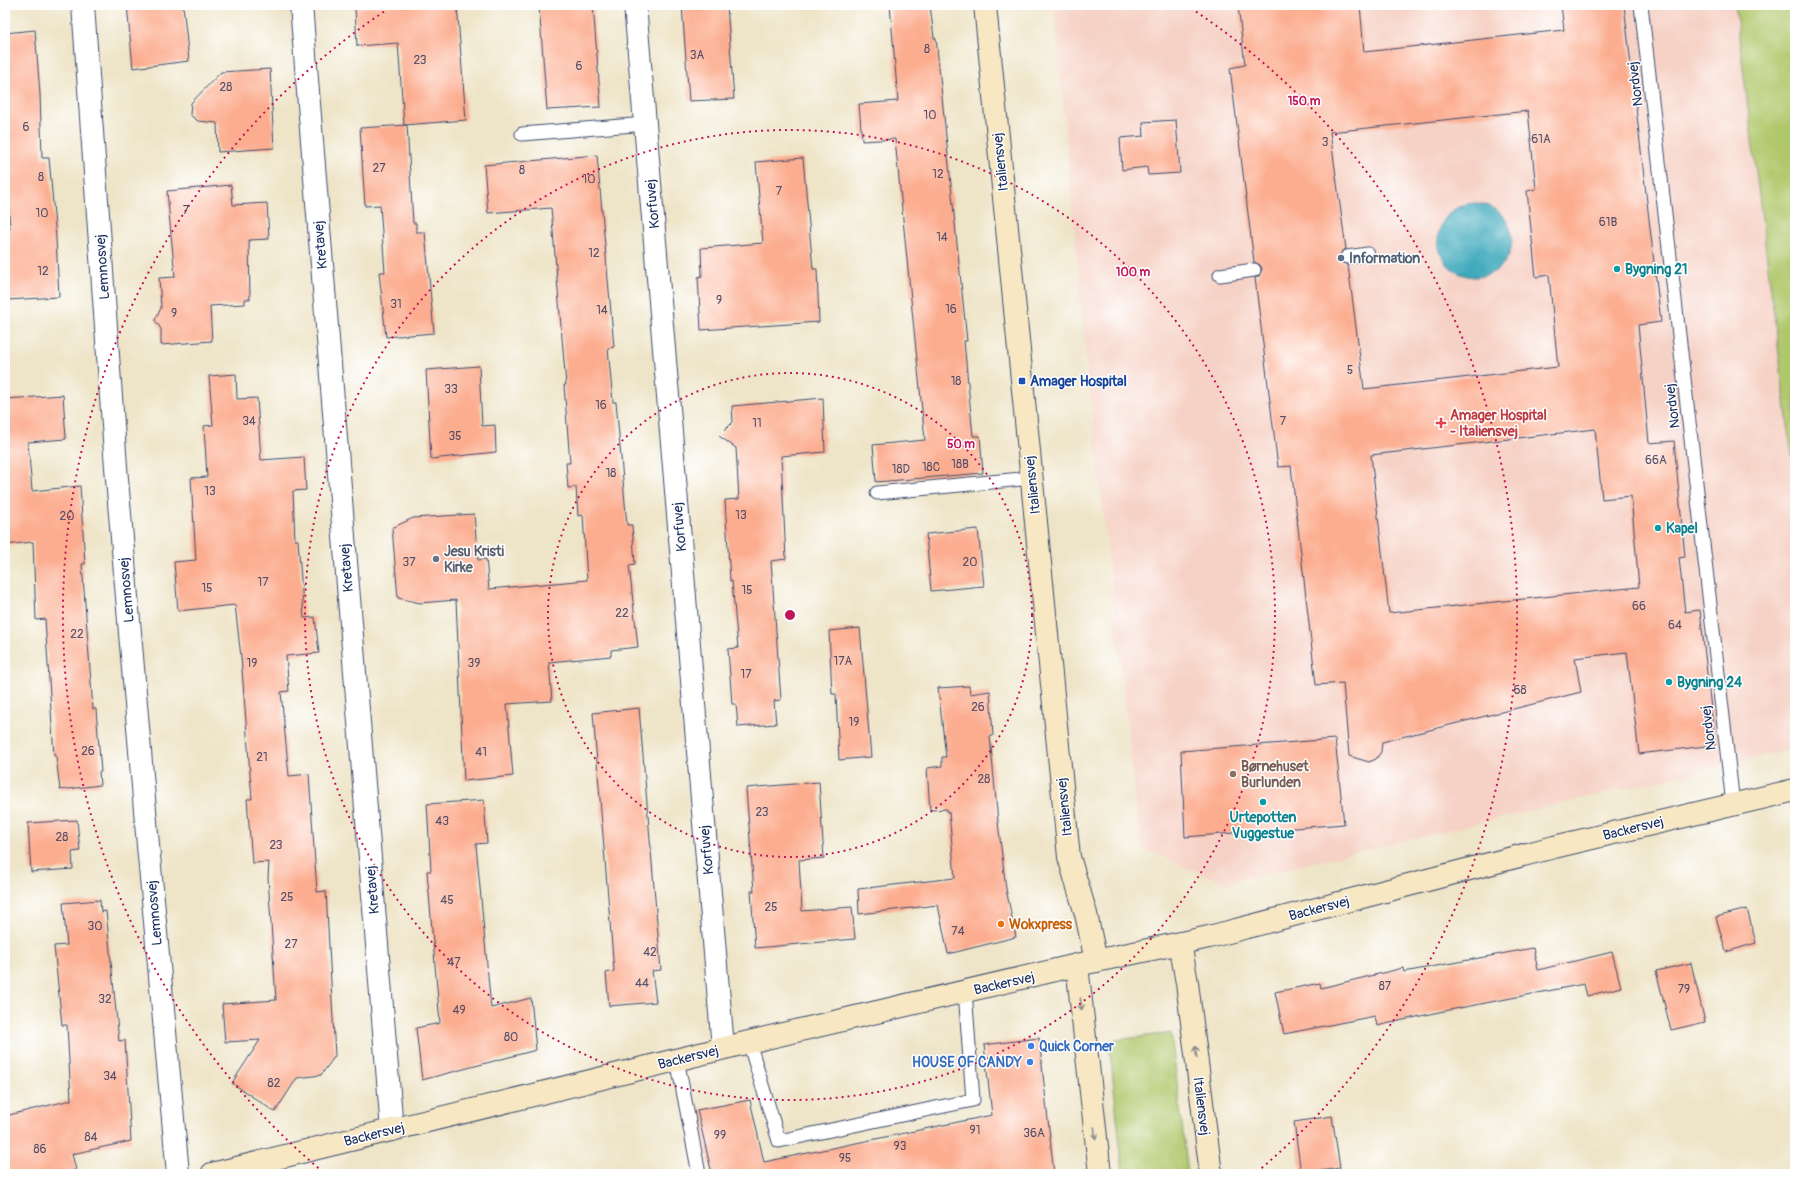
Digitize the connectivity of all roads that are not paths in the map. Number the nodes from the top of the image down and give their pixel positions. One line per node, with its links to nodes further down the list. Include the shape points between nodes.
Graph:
1 (83, 5): 23 (street, Lemnosvej, via 116,475)
2 (300, 5): 22 (street, Kretavej)
3 (635, 5): 6 (street, Korfuvej)
4 (985, 5): 12 (street, Italiensvej)
5 (1641, 5): 15 (lane, Nordvej)
6 (646, 124): 7 (lane); 20 (street, Korfuvej)
7 (522, 134)
8 (1368, 254): 9 (lane)
9 (1347, 257)
10 (1254, 270): 11 (lane)
11 (1220, 275)
12 (1032, 478): 13 (lane); 17 (street, Italiensvej, via 1069,857 1086,914)
13 (876, 493)
14 (1795, 790): 15 (street, Backersvej)
15 (1733, 804): 16 (street, Backersvej)
16 (1180, 943): 17 (street, Backersvej); 27 (street, Italiensvej, one-way to 16)
17 (1087, 963): 18 (street, Backersvej); 26 (street, Italiensvej, one-way to 26)
18 (965, 991): 19 (street, Backersvej); 19 (lane, via 973,1100 779,1141)
19 (749, 1042): 20 (street, Backersvej)
20 (723, 1048): 21 (street, Backersvej)
21 (677, 1059): 22 (street, Backersvej); 25 (lane)
22 (392, 1130): 24 (street, Backersvej)
23 (178, 1174)
24 (212, 1174)
25 (699, 1174)
26 (1100, 1174)
27 (1211, 1174)

